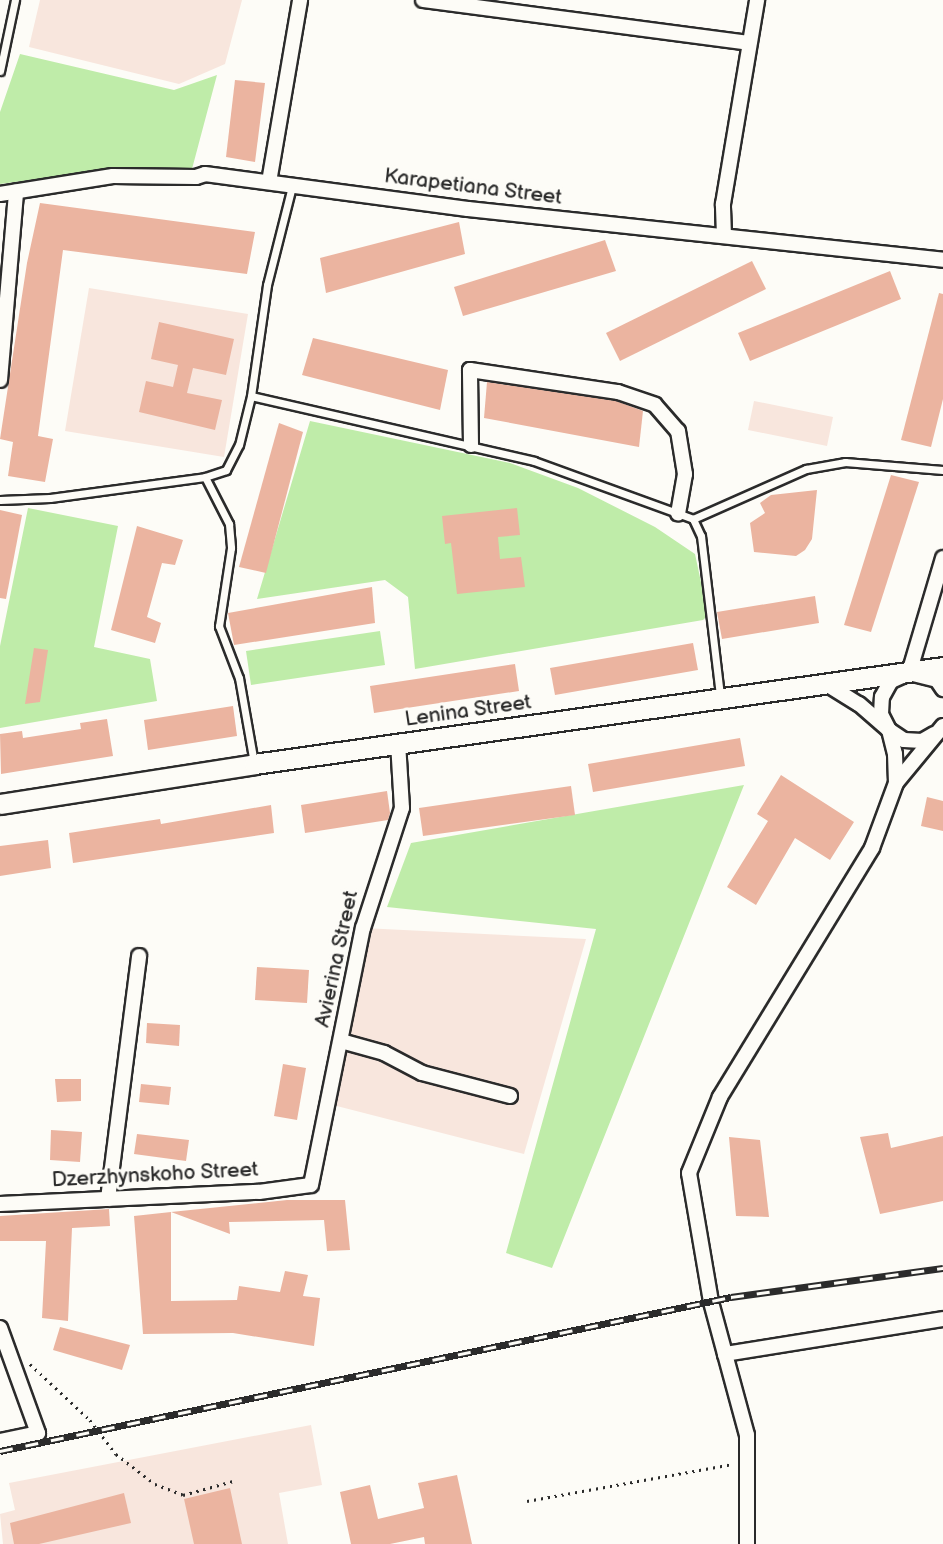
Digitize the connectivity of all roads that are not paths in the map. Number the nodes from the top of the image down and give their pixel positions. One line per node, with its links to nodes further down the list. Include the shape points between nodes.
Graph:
1 (15, 0): 6 (lane)
2 (300, 0): 7 (street)
3 (423, 0): 5 (street)
4 (757, 0): 5 (street)
5 (748, 43): 11 (street, via 723,204)
6 (0, 71)
7 (269, 182): 8 (street, Karapetiana Street); 9 (street, Karapetiana Street, via 205,173 196,177 113,176)
8 (292, 185): 11 (street, Karapetiana Street); 14 (lane, via 267,285)
9 (16, 192): 10 (street, Karapetiana Street); 13 (street)
10 (0, 194)
11 (724, 236): 12 (street, Karapetiana Street)
12 (943, 260)
13 (0, 380)
14 (251, 396): 15 (lane); 17 (lane, via 240,445 226,470)
15 (471, 445): 19 (lane, via 534,461); 19 (street, via 470,370 618,392 655,405 678,431 685,474)
16 (943, 470): 20 (lane, via 845,462 806,469)
17 (205, 477): 18 (lane, via 50,498); 30 (lane, via 229,524 231,548 219,626 239,678)
18 (0, 500)
19 (678, 513): 20 (lane)
20 (693, 519): 26 (lane, via 701,536)
21 (943, 558): 23 (street)
22 (943, 667): 23 (main road, Lenina Street)
23 (909, 673): 24 (main road, Lenina Street); 25 (street, via 937,680); 28 (street, via 891,681 881,697 881,714)
24 (828, 685): 26 (main road, Lenina Street); 28 (street)
25 (943, 689)
26 (721, 701): 29 (main road, Lenina Street)
27 (943, 727): 28 (street, via 922,741 904,740); 31 (street)
28 (889, 730): 31 (street)
29 (398, 743): 30 (main road, Lenina Street); 34 (street, Avierina Street, via 402,808 369,906)
30 (254, 764): 32 (main road, Lenina Street)
31 (896, 782): 41 (street, via 872,848 720,1097 689,1173 711,1302)
32 (0, 804)
33 (139, 956): 37 (street)
34 (341, 1041): 35 (street, via 384,1053 422,1073); 36 (street, Avierina Street)
35 (510, 1096)
36 (311, 1185): 37 (street, Dzerzhynskoho Street)
37 (108, 1199): 38 (street, Dzerzhynskoho Street)
38 (0, 1204)
39 (943, 1319): 41 (street)
40 (2, 1334): 42 (street, via 38,1433)
41 (725, 1354): 43 (street, via 747,1435)
42 (0, 1441)
43 (747, 1544)

